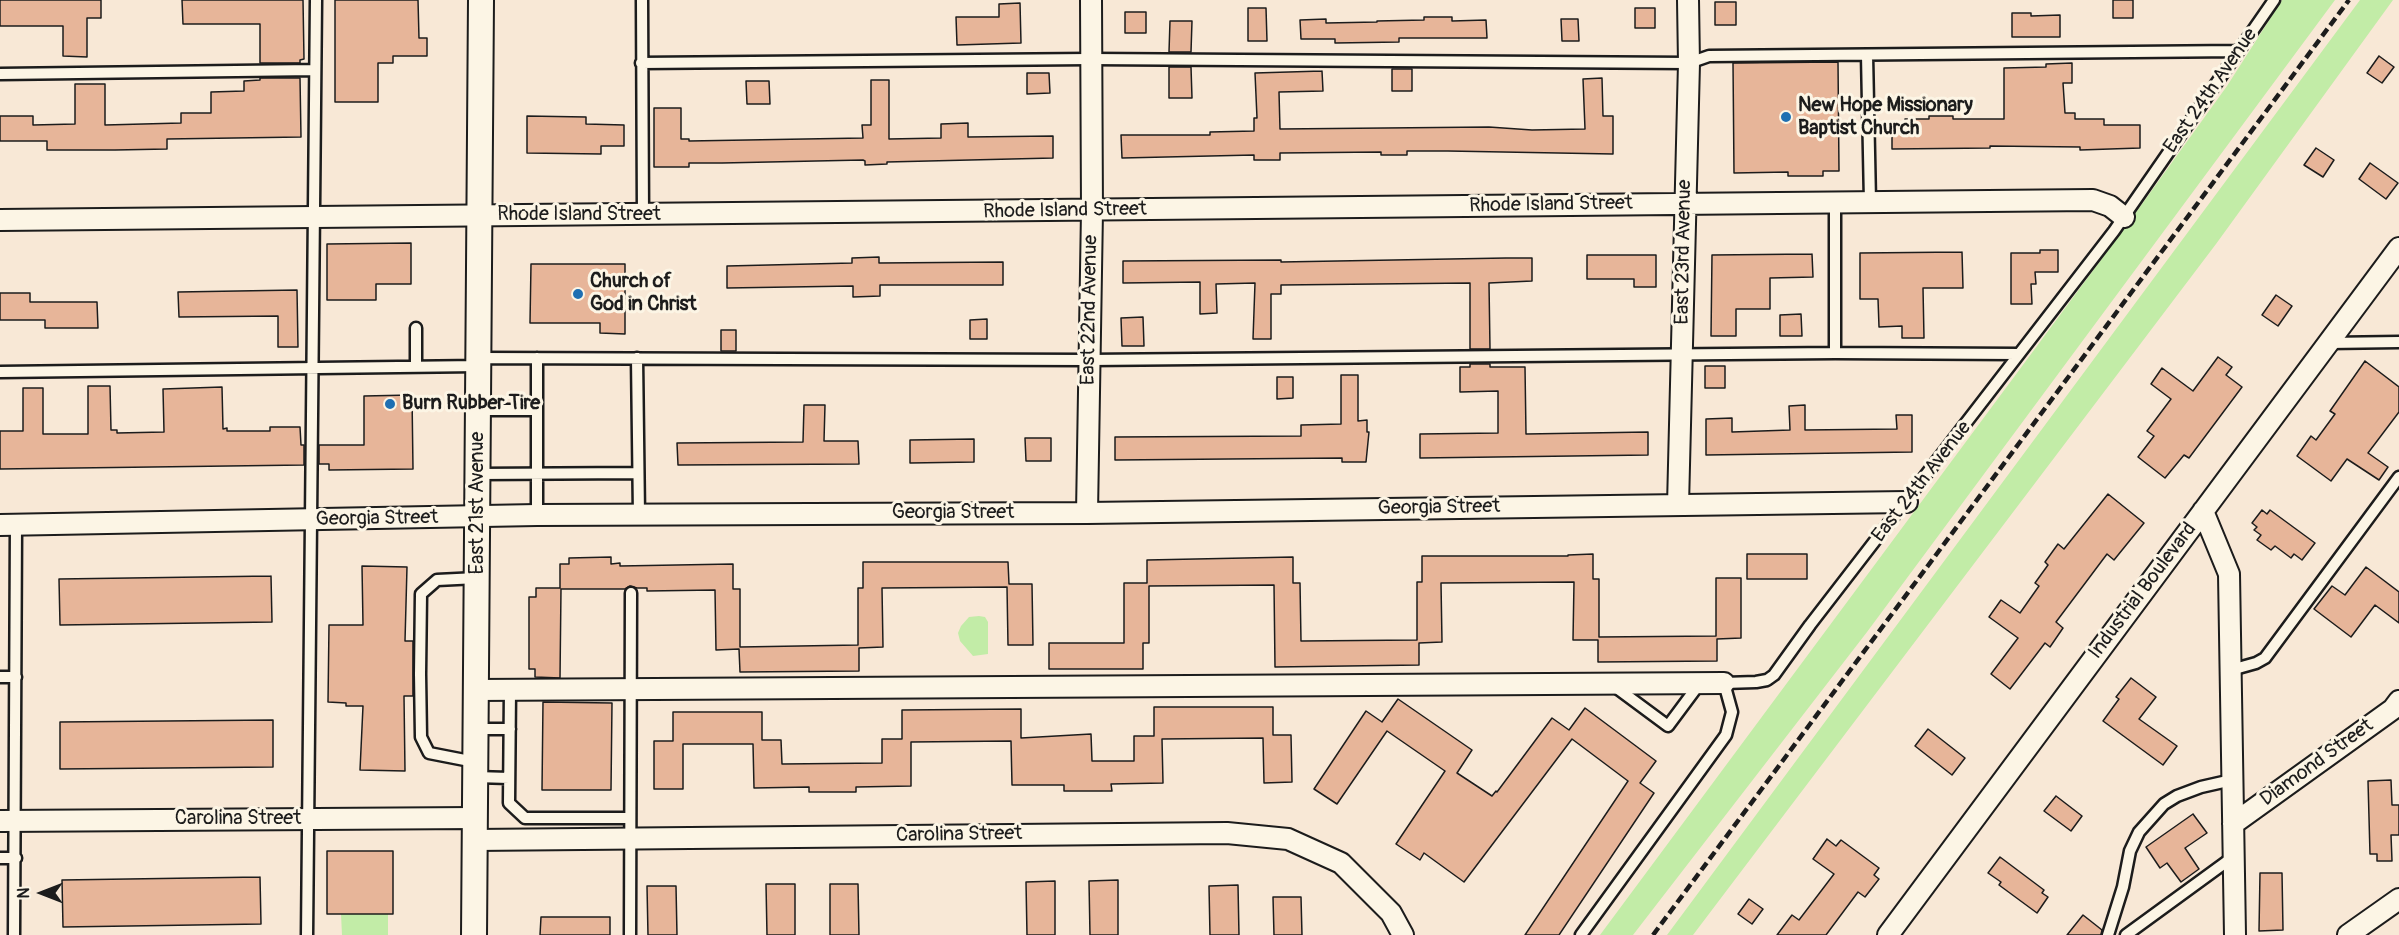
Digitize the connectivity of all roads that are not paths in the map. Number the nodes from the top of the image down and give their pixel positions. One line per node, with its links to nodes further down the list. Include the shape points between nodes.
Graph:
1 (316, 0): 12 (lane)
2 (481, 0): 19 (street, East 21st Avenue)
3 (642, 0): 10 (lane)
4 (1091, 0): 9 (street, East 22nd Avenue)
5 (1688, 0): 11 (street, East 23rd Avenue)
6 (2274, 0): 7 (lane, East 24th Avenue)
7 (2238, 51): 8 (lane); 20 (lane, East 24th Avenue)
8 (1867, 55): 11 (lane, via 1708,56); 15 (lane)
9 (1090, 59): 10 (lane); 11 (lane); 17 (street, East 22nd Avenue)
10 (641, 63): 18 (lane)
11 (1689, 63): 16 (street, East 23rd Avenue)
12 (315, 70): 13 (lane); 21 (lane)
13 (0, 74)
14 (1835, 202): 15 (street, Rhode Island Street); 16 (street, Rhode Island Street); 27 (lane)
15 (1870, 202): 20 (street, Rhode Island Street, via 2093,200)
16 (1684, 204): 17 (street, Rhode Island Street); 29 (street, East 23rd Avenue)
17 (1092, 211): 18 (street, Rhode Island Street); 32 (street, East 22nd Avenue)
18 (643, 215): 19 (street, Rhode Island Street)
19 (480, 216): 21 (street, Rhode Island Street); 33 (street, East 21st Avenue)
20 (2124, 217): 28 (lane, East 24th Avenue)
21 (314, 218): 22 (street, Rhode Island Street); 35 (lane)
22 (0, 220)
23 (2399, 248): 26 (street, Industrial Boulevard)
24 (416, 328): 34 (lane)
25 (2399, 342): 26 (lane)
26 (2328, 343): 45 (street, Industrial Boulevard)
27 (1835, 353): 28 (lane); 29 (lane)
28 (2019, 354): 43 (lane, East 24th Avenue)
29 (1682, 355): 32 (lane); 44 (street, East 23rd Avenue)
30 (537, 358): 31 (lane); 33 (lane); 38 (lane)
31 (638, 358): 32 (lane); 39 (lane)
32 (1089, 360): 46 (street, East 22nd Avenue)
33 (478, 362): 34 (lane); 37 (street, East 21st Avenue)
34 (417, 367): 35 (lane)
35 (312, 368): 36 (lane); 50 (lane)
36 (0, 372)
37 (478, 410): 38 (lane); 40 (street, East 21st Avenue)
38 (537, 410): 41 (lane)
39 (638, 473): 41 (lane); 48 (lane)
40 (478, 474): 41 (lane); 49 (street, East 21st Avenue)
41 (537, 474): 47 (lane)
42 (2399, 477): 54 (lane, via 2265,658)
43 (1907, 502): 44 (street, Georgia Street); 58 (lane, East 24th Avenue, via 1774,675 1756,682)
44 (1678, 505): 46 (street, Georgia Street)
45 (2203, 511): 54 (street, via 2229,574); 89 (street, Industrial Boulevard)
46 (1088, 513): 48 (street, Georgia Street)
47 (537, 515): 48 (street, Georgia Street); 49 (street, Georgia Street)
48 (639, 515)
49 (477, 517): 50 (street, Georgia Street); 52 (street, East 21st Avenue)
50 (311, 520): 51 (street, Georgia Street); 72 (lane)
51 (8, 525): 56 (lane)
52 (477, 578): 61 (street, East 21st Avenue); 66 (lane, via 436,580 422,594 420,674 421,737 429,753)
53 (632, 593): 60 (lane)
54 (2231, 670): 68 (street)
55 (0, 677): 56 (lane)
56 (16, 677): 73 (lane)
57 (1700, 683): 58 (street); 59 (street); 59 (lane, via 1668,726)
58 (1724, 683): 88 (lane, via 1732,712 1726,735)
59 (1612, 684): 60 (street)
60 (631, 689): 62 (street); 71 (lane)
61 (476, 690): 62 (street); 64 (street, East 21st Avenue)
62 (510, 690): 65 (lane)
63 (2397, 706): 74 (street, Diamond Street)
64 (476, 729): 65 (lane); 66 (street, East 21st Avenue)
65 (510, 729): 67 (lane)
66 (476, 770): 67 (lane); 75 (street, East 21st Avenue)
67 (509, 778): 69 (lane, via 509,803 525,818)
68 (2232, 780): 74 (street); 90 (lane, via 2177,796 2164,804 2139,832 2130,851)
69 (535, 818): 70 (lane); 77 (lane)
70 (582, 818): 71 (lane); 78 (lane)
71 (630, 818): 76 (lane)
72 (308, 819): 73 (street, Carolina Street); 75 (street, Carolina Street); 84 (lane)
73 (8, 821): 81 (lane)
74 (2233, 824): 79 (street)
75 (475, 829): 77 (street, Carolina Street); 85 (street, East 21st Avenue)
76 (630, 838): 78 (street, Carolina Street); 86 (lane); 87 (street, Carolina Street, via 1227,833 1288,839 1341,863 1391,914)
77 (535, 839): 78 (street, Carolina Street)
78 (582, 839)
79 (2233, 857): 91 (lane); 92 (street)
80 (0, 858): 81 (lane)
81 (16, 858): 83 (lane)
82 (2399, 900): 93 (street)
83 (14, 935)
84 (307, 935)
85 (474, 935)
86 (630, 935)
87 (1403, 935)
88 (1581, 935)
89 (1888, 935)
90 (2108, 935)
91 (2126, 935)
92 (2235, 935)
93 (2348, 935)

